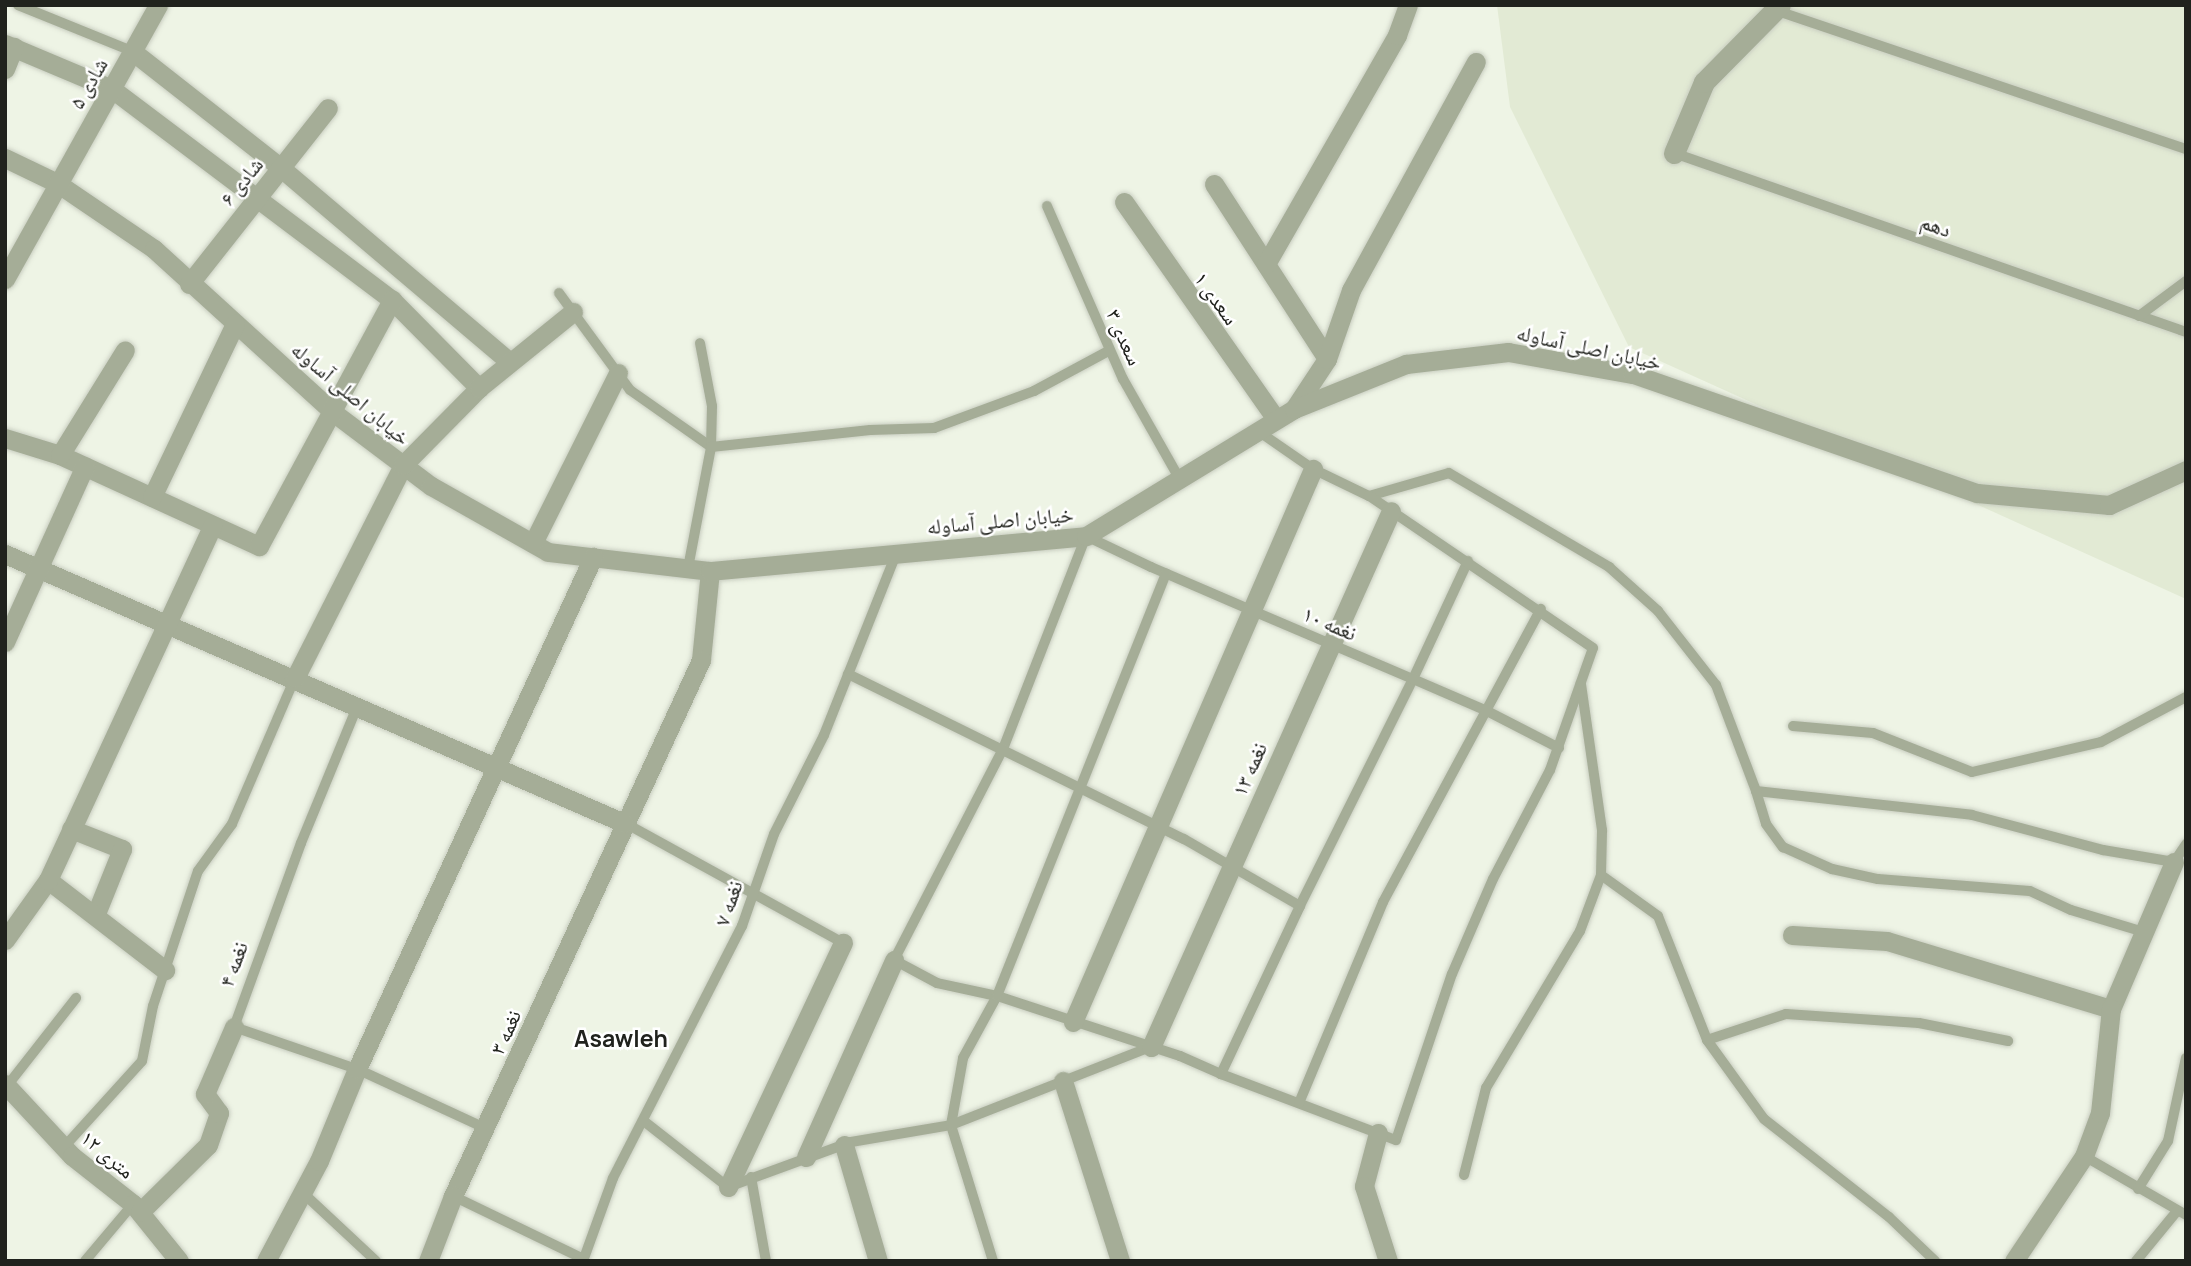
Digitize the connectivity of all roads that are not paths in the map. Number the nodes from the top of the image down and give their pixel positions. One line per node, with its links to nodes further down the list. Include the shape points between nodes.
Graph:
1 (18, 5): 6 (lane)
2 (158, 5): 6 (street, شادی ۵)
3 (1408, 5): 20 (street, via 1397,35)
4 (1776, 6): 11 (lane); 12 (street, via 1704,82)
5 (10, 46): 8 (street); 9 (street)
6 (132, 51): 9 (street, شادی ۵); 14 (street)
7 (1476, 62): 33 (street, via 1350,290)
8 (5, 69)
9 (112, 89): 15 (street, شادی ۵); 17 (street)
10 (328, 108): 14 (street, شادی ۶)
11 (2186, 149)
12 (1674, 153): 27 (lane, دهم)
13 (5, 158): 15 (street, خیابان اصلی آساوله)
14 (281, 168): 17 (street, شادی ۶); 34 (street)
15 (57, 183): 21 (street, شادی ۵); 23 (street, خیابان اصلی آساوله, via 154,249)
16 (1214, 184): 20 (street)
17 (256, 197): 23 (street, شادی ۶); 25 (street)
18 (1124, 202): 39 (street, سعدی ۱)
19 (1047, 206): 32 (lane, سعدی ۳)
20 (1266, 264): 33 (street)
21 (5, 279)
22 (2186, 281): 27 (lane)
23 (189, 284): 28 (street, خیابان اصلی آساوله)
24 (559, 293): 26 (lane)
25 (392, 300): 36 (street); 38 (street)
26 (573, 312): 34 (street); 35 (lane)
27 (2139, 316): 29 (lane, دهم)
28 (235, 324): 38 (street, خیابان اصلی آساوله); 50 (street)
29 (2186, 332)
30 (700, 343): 42 (lane, via 712,406)
31 (125, 350): 43 (street)
32 (1110, 350): 42 (lane, via 1034,391 934,428); 48 (lane, سعدی ۳)
33 (1327, 359): 37 (street)
34 (510, 362): 36 (street)
35 (618, 373): 42 (lane, via 630,390); 54 (street)
36 (479, 388): 44 (street)
37 (1294, 409): 39 (street, خیابان اصلی آساوله); 47 (street, خیابان اصلی آساوله, via 1406,364 1508,352 1633,374 1977,493 2109,505)
38 (334, 412): 44 (street, خیابان اصلی آساوله); 52 (street, via 259,546)
39 (1276, 419): 40 (street, خیابان اصلی آساوله)
40 (1257, 430): 46 (lane); 48 (street, خیابان اصلی آساوله)
41 (6, 440): 43 (street)
42 (711, 447): 59 (lane)
43 (61, 455): 45 (street)
44 (403, 465): 54 (street, خیابان اصلی آساوله, via 431,486); 69 (street)
45 (85, 466): 50 (street); 60 (street)
46 (1313, 470): 49 (lane); 64 (street)
47 (2186, 470)
48 (1179, 478): 53 (street, خیابان اصلی آساوله)
49 (1369, 496): 51 (lane); 80 (lane, via 1449,472 1609,567 1658,611 1716,685)
50 (152, 497): 52 (street)
51 (1391, 510): 58 (lane); 67 (street, نغمه ۱۳)
52 (213, 525): 65 (street)
53 (1086, 536): 55 (street, خیابان اصلی آساوله); 62 (lane, نغمه ۱۰); 77 (lane)
54 (533, 543): 57 (street, خیابان اصلی آساوله, via 548,552)
55 (897, 551): 61 (street, خیابان اصلی آساوله); 68 (lane, نغمه ۷)
56 (5, 554): 60 (street)
57 (593, 557): 59 (street, خیابان اصلی آساوله); 78 (street)
58 (1468, 561): 63 (lane); 70 (lane)
59 (688, 568): 61 (street, خیابان اصلی آساوله)
60 (38, 569): 65 (street); 66 (street)
61 (710, 571): 81 (street, via 701,660)
62 (1166, 574): 64 (lane, نغمه ۱۰); 79 (lane)
63 (1541, 608): 71 (lane, via 1593,648); 74 (lane)
64 (1251, 610): 67 (lane, نغمه ۱۰); 82 (street)
65 (166, 625): 69 (street); 83 (street)
66 (5, 642)
67 (1329, 644): 70 (lane, نغمه ۱۰); 86 (street, نغمه ۱۳)
68 (849, 674): 77 (lane); 89 (lane, نغمه ۷)
69 (295, 678): 73 (street); 97 (lane, via 232,824 198,870)
70 (1413, 679): 74 (lane, نغمه ۱۰); 90 (lane)
71 (1581, 684): 76 (lane); 87 (lane, via 1602,830)
72 (2186, 697): 75 (lane, via 2101,742 1972,772 1873,733)
73 (357, 706): 78 (street); 102 (lane, نغمه ۴)
74 (1487, 711): 76 (lane, نغمه ۱۰); 111 (lane, via 1383,902)
75 (1793, 726)
76 (1559, 748): 115 (lane, via 1493,879 1452,974 1396,1140)
77 (1003, 749): 79 (lane); 96 (lane)
78 (496, 768): 81 (street); 107 (street)
79 (1079, 788): 82 (lane); 98 (lane)
80 (1756, 790): 85 (lane, via 1972,815 2103,850); 92 (lane, via 1766,824 1783,847 1832,869 1878,879 2031,891 2071,910)
81 (624, 823): 89 (lane); 114 (street, نغمه ۳)
82 (1159, 826): 86 (lane); 101 (street)
83 (71, 829): 88 (street); 91 (street, via 122,849)
84 (2186, 844): 85 (lane)
85 (2174, 862): 92 (street)
86 (1231, 866): 90 (lane); 105 (street, نغمه ۱۳)
87 (1601, 875): 103 (lane, via 1658,916); 120 (lane, via 1580,931 1486,1088)
88 (48, 880): 91 (street); 94 (street)
89 (751, 893): 95 (lane); 112 (lane, نغمه ۷, via 742,926)
90 (1300, 906): 108 (lane)
91 (95, 916): 97 (street)
92 (2144, 932): 100 (street)
93 (1792, 935): 100 (street, via 1887,942)
94 (5, 940)
95 (843, 943): 122 (street)
96 (894, 960): 98 (lane, via 937,984); 119 (street)
97 (165, 970): 117 (lane, via 142,1061)
98 (997, 996): 101 (lane); 113 (lane, via 963,1058)
99 (76, 998): 110 (lane)
100 (2111, 1009): 118 (street, via 2099,1113)
101 (1073, 1022): 105 (lane)
102 (234, 1027): 107 (lane); 126 (street, نغمه ۴, via 205,1094 219,1113 208,1145)
103 (1707, 1040): 104 (lane, via 1786,1014 1919,1023); 139 (lane, via 1764,1119 1889,1217)
104 (2008, 1041)
105 (1151, 1047): 108 (lane); 109 (lane)
106 (2186, 1058): 123 (lane, via 2168,1141)
107 (357, 1069): 114 (lane); 124 (street)
108 (1221, 1074): 111 (lane)
109 (1063, 1081): 113 (lane); 137 (street)
110 (6, 1085): 117 (street, ۱۲ متری)
111 (1299, 1103): 115 (lane)
112 (645, 1122): 122 (lane); 128 (lane, نغمه ۷, via 613,1178)
113 (951, 1125): 116 (lane); 136 (lane)
114 (488, 1129): 125 (street, نغمه ۳)
115 (1378, 1133): 138 (street, via 1364,1186)
116 (844, 1145): 119 (lane); 135 (street)
117 (64, 1147): 126 (street, ۱۲ متری)
118 (2084, 1156): 123 (lane); 140 (street)
119 (806, 1157): 121 (lane)
120 (1464, 1175)
121 (751, 1177): 122 (lane); 134 (lane)
122 (729, 1187)
123 (2138, 1189): 127 (lane)
124 (302, 1192): 131 (street); 132 (lane)
125 (453, 1196): 128 (lane); 133 (street, نغمه ۳)
126 (136, 1208): 129 (lane); 130 (street, ۱۲ متری)
127 (2181, 1213): 141 (lane)
128 (584, 1260)
129 (85, 1261)
130 (179, 1261)
131 (266, 1261)
132 (376, 1261)
133 (428, 1261)
134 (766, 1261)
135 (878, 1261)
136 (993, 1261)
137 (1120, 1261)
138 (1388, 1261)
139 (1935, 1261)
140 (2014, 1261)
141 (2136, 1261)

